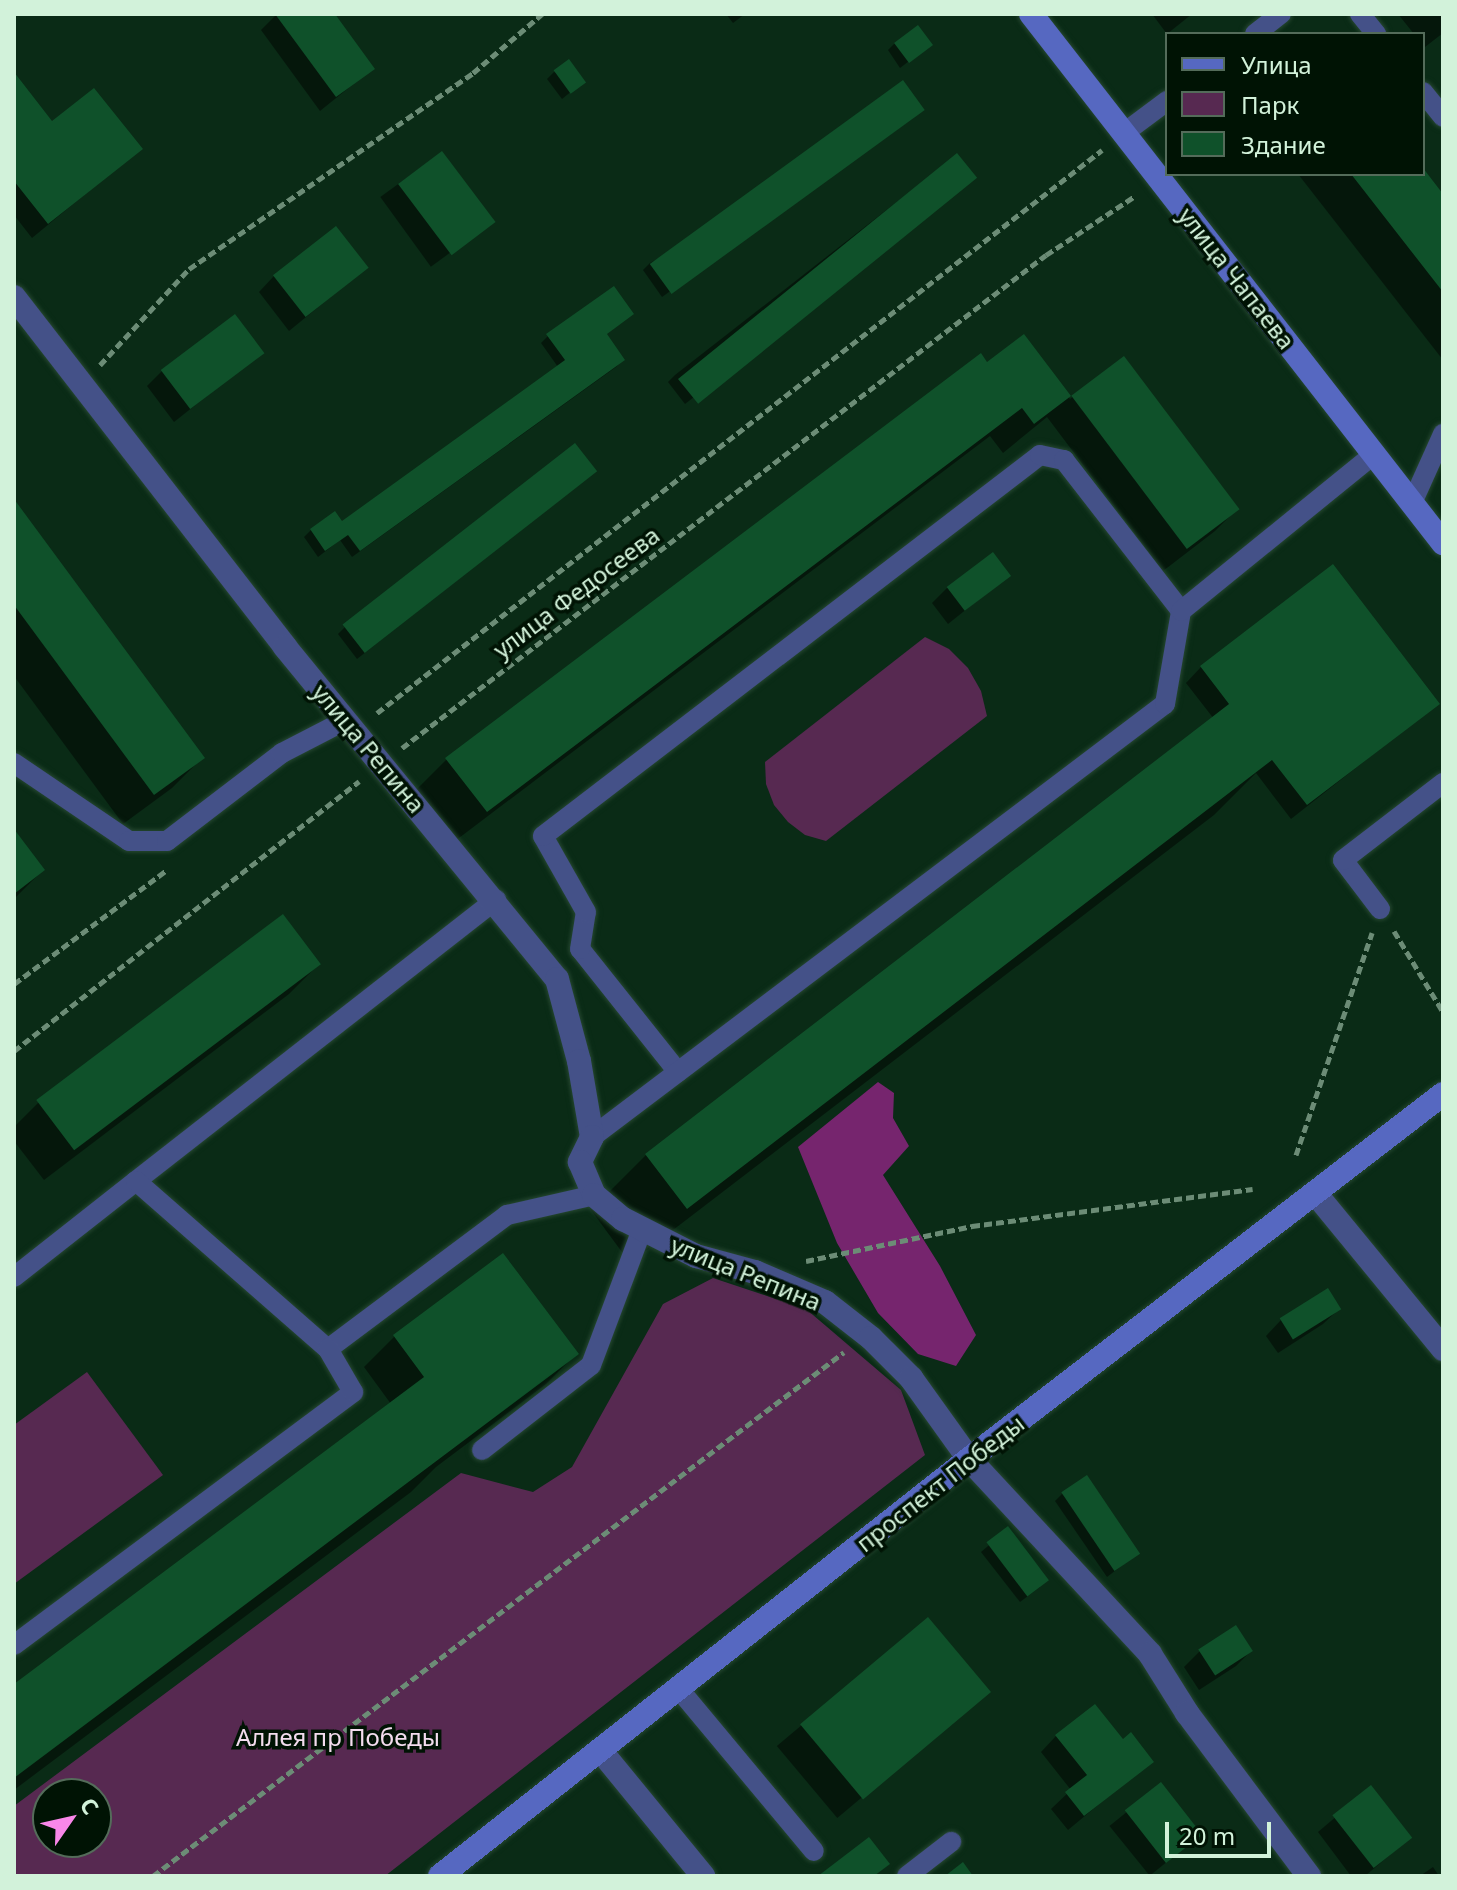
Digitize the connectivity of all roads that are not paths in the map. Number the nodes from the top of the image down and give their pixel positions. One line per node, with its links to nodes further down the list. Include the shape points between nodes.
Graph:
1 (1031, 14): 9 (street, улица Чапаева)
2 (1281, 14): 4 (lane)
3 (1360, 14): 5 (lane)
4 (1258, 32)
5 (1374, 32)
6 (1425, 94): 8 (lane)
7 (1165, 102): 9 (lane)
8 (1443, 117)
9 (1124, 133): 12 (street, улица Чапаева)
10 (14, 297): 16 (street, улица Репина)
11 (1443, 434): 13 (lane)
12 (1374, 454): 13 (street, улица Чапаева); 15 (lane)
13 (1412, 503): 14 (street, улица Чапаева)
14 (1443, 543)
15 (1181, 611): 21 (lane, via 1165,704); 21 (lane, via 1064,460 1040,455 543,836 586,912 580,949)
16 (350, 726): 17 (lane, via 282,753 167,841 129,841); 19 (street, улица Репина)
17 (14, 763)
18 (1443, 783): 20 (lane, via 1343,860)
19 (496, 900): 23 (street, улица Репина, via 557,979); 24 (lane)
20 (1380, 909)
21 (678, 1072): 23 (lane)
22 (1443, 1094): 25 (street, проспект Победы)
23 (592, 1137): 26 (street, улица Репина, via 580,1162)
24 (136, 1181): 28 (lane); 29 (lane)
25 (1315, 1193): 30 (street); 32 (street, проспект Победы)
26 (594, 1195): 27 (street, улица Репина); 29 (lane, via 507,1215)
27 (642, 1229): 31 (lane, via 591,1365); 32 (street, улица Репина, via 696,1256 755,1272 825,1302 911,1378)
28 (14, 1277)
29 (328, 1349): 33 (lane, via 353,1392)
30 (1443, 1349)
31 (482, 1450)
32 (969, 1459): 34 (street, проспект Победы); 41 (street, улица Репина, via 1150,1654 1187,1713)
33 (14, 1645)
34 (678, 1688): 35 (street, проспект Победы); 37 (lane)
35 (600, 1750): 38 (street, проспект Победы); 39 (street)
36 (951, 1842): 40 (lane)
37 (814, 1851)
38 (440, 1876)
39 (703, 1876)
40 (907, 1876)
41 (1309, 1876)

